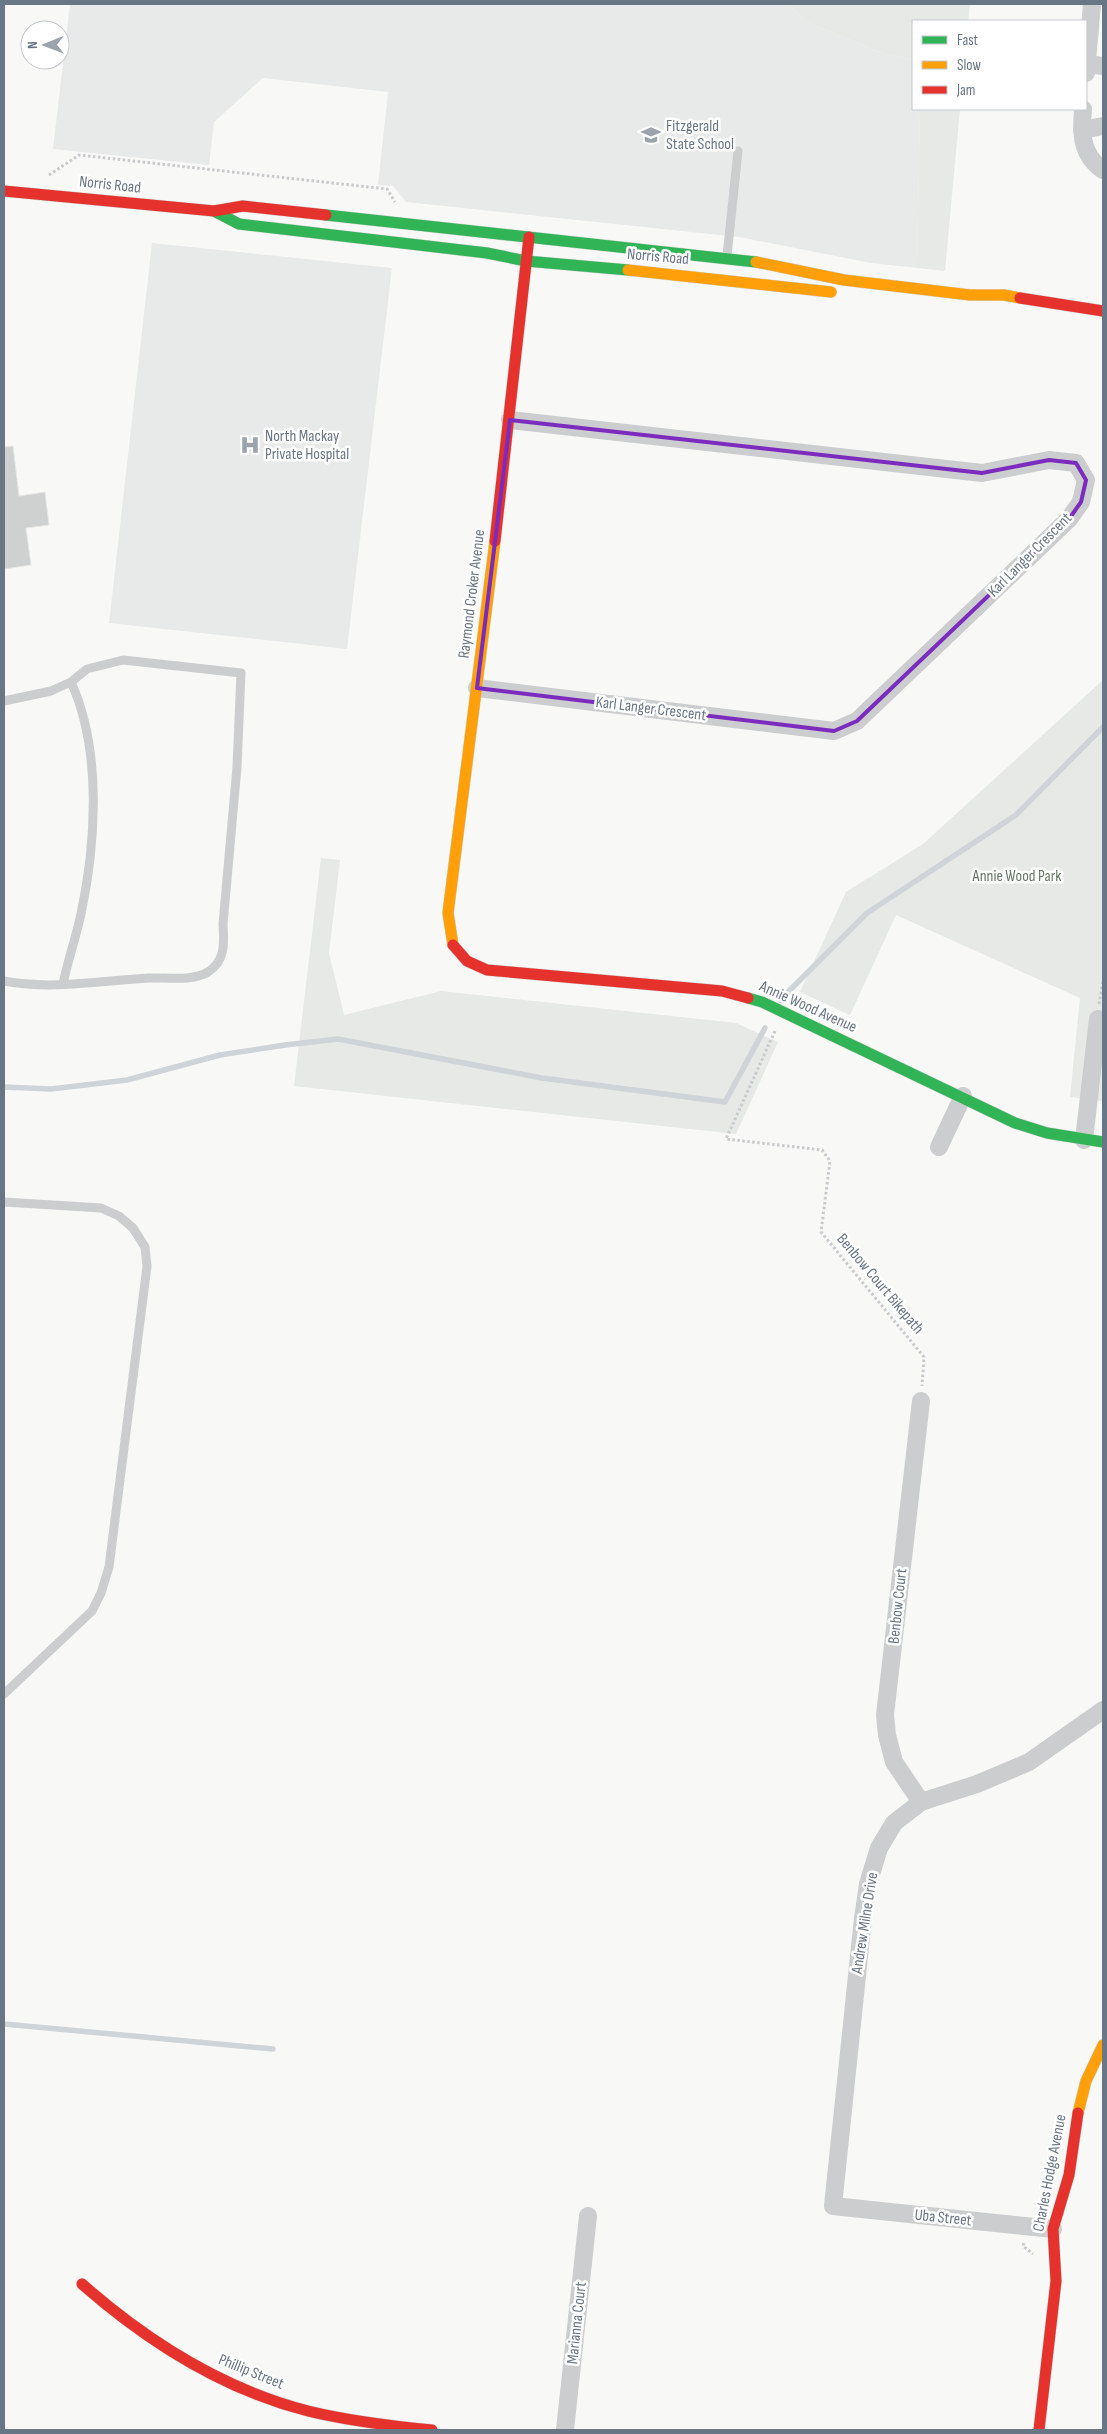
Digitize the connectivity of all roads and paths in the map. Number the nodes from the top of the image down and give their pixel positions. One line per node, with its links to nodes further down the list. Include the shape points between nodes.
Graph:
1 (1096, 5): 2 (street)
2 (1092, 68)
3 (1083, 110): 5 (street)
4 (1103, 126): 5 (street)
5 (1082, 130): 7 (street, via 1085,150)
6 (738, 151): 13 (lane)
7 (1103, 170)
8 (4, 191): 9 (street, Norris Road)
9 (214, 211): 11 (street, Norris Road, via 243,206); 14 (street, Norris Road, via 239,224 487,253)
10 (576, 232): 12 (lane)
11 (529, 237): 12 (street, Norris Road); 14 (street, Raymond Croker Avenue)
12 (559, 241): 13 (street, Norris Road)
13 (724, 252): 15 (street); 17 (street, Norris Road, via 844,280 976,295 1004,295)
14 (526, 261): 15 (street, Norris Road); 20 (street, Raymond Croker Avenue)
15 (724, 280): 16 (street, Norris Road)
16 (841, 294)
17 (1103, 311)
18 (1057, 316): 19 (street)
19 (1103, 320)
20 (510, 420): 22 (street, Raymond Croker Avenue); 22 (street, Karl Langer Crescent, via 982,472 1049,460 1076,463 1086,480 1081,502 1069,520 857,721 834,731)
21 (71, 682): 23 (lane, via 51,691); 26 (lane, via 82,716 94,797 88,877); 26 (lane, via 87,669 124,660 241,673 224,947 220,960 207,972 187,978)
22 (476, 688): 24 (street, Raymond Croker Avenue, via 448,913 448,935)
23 (4, 701)
24 (456, 953): 27 (street, Annie Wood Avenue, via 468,964 487,970 722,991)
25 (4, 981): 26 (lane, via 28,985)
26 (63, 984)
27 (785, 1012): 29 (street, Annie Wood Avenue); 34 (path, Benbow Court Bikepath, via 764,1051 726,1139 822,1150 830,1161 821,1232 924,1357)
28 (1098, 1019): 30 (street)
29 (962, 1096): 30 (street, Annie Wood Avenue, via 1015,1123); 32 (street)
30 (1084, 1140): 31 (street, Annie Wood Avenue)
31 (1103, 1142)
32 (939, 1147)
33 (4, 1202): 35 (lane, via 101,1208 119,1216 133,1228 145,1247 147,1266 109,1567 101,1593 92,1611)
34 (921, 1402): 37 (street, Benbow Court, via 885,1715 894,1762)
35 (4, 1694)
36 (1103, 1710): 37 (street, Andrew Milne Drive, via 1029,1762 977,1784)
37 (921, 1802): 39 (street, Andrew Milne Drive, via 894,1823 879,1848 868,1884)
38 (1103, 2045): 41 (street, Charles Hodge Avenue, via 1086,2081 1077,2115 1069,2175)
39 (833, 2206): 41 (street, Uba Street)
40 (588, 2216): 44 (street, Marianna Court)
41 (1053, 2229): 45 (street, Charles Hodge Avenue, via 1056,2281)
42 (82, 2284): 43 (street, Phillip Street, via 110,2310 162,2348 232,2385 308,2411 389,2426)
43 (432, 2430)
44 (565, 2430)
45 (1039, 2430)

